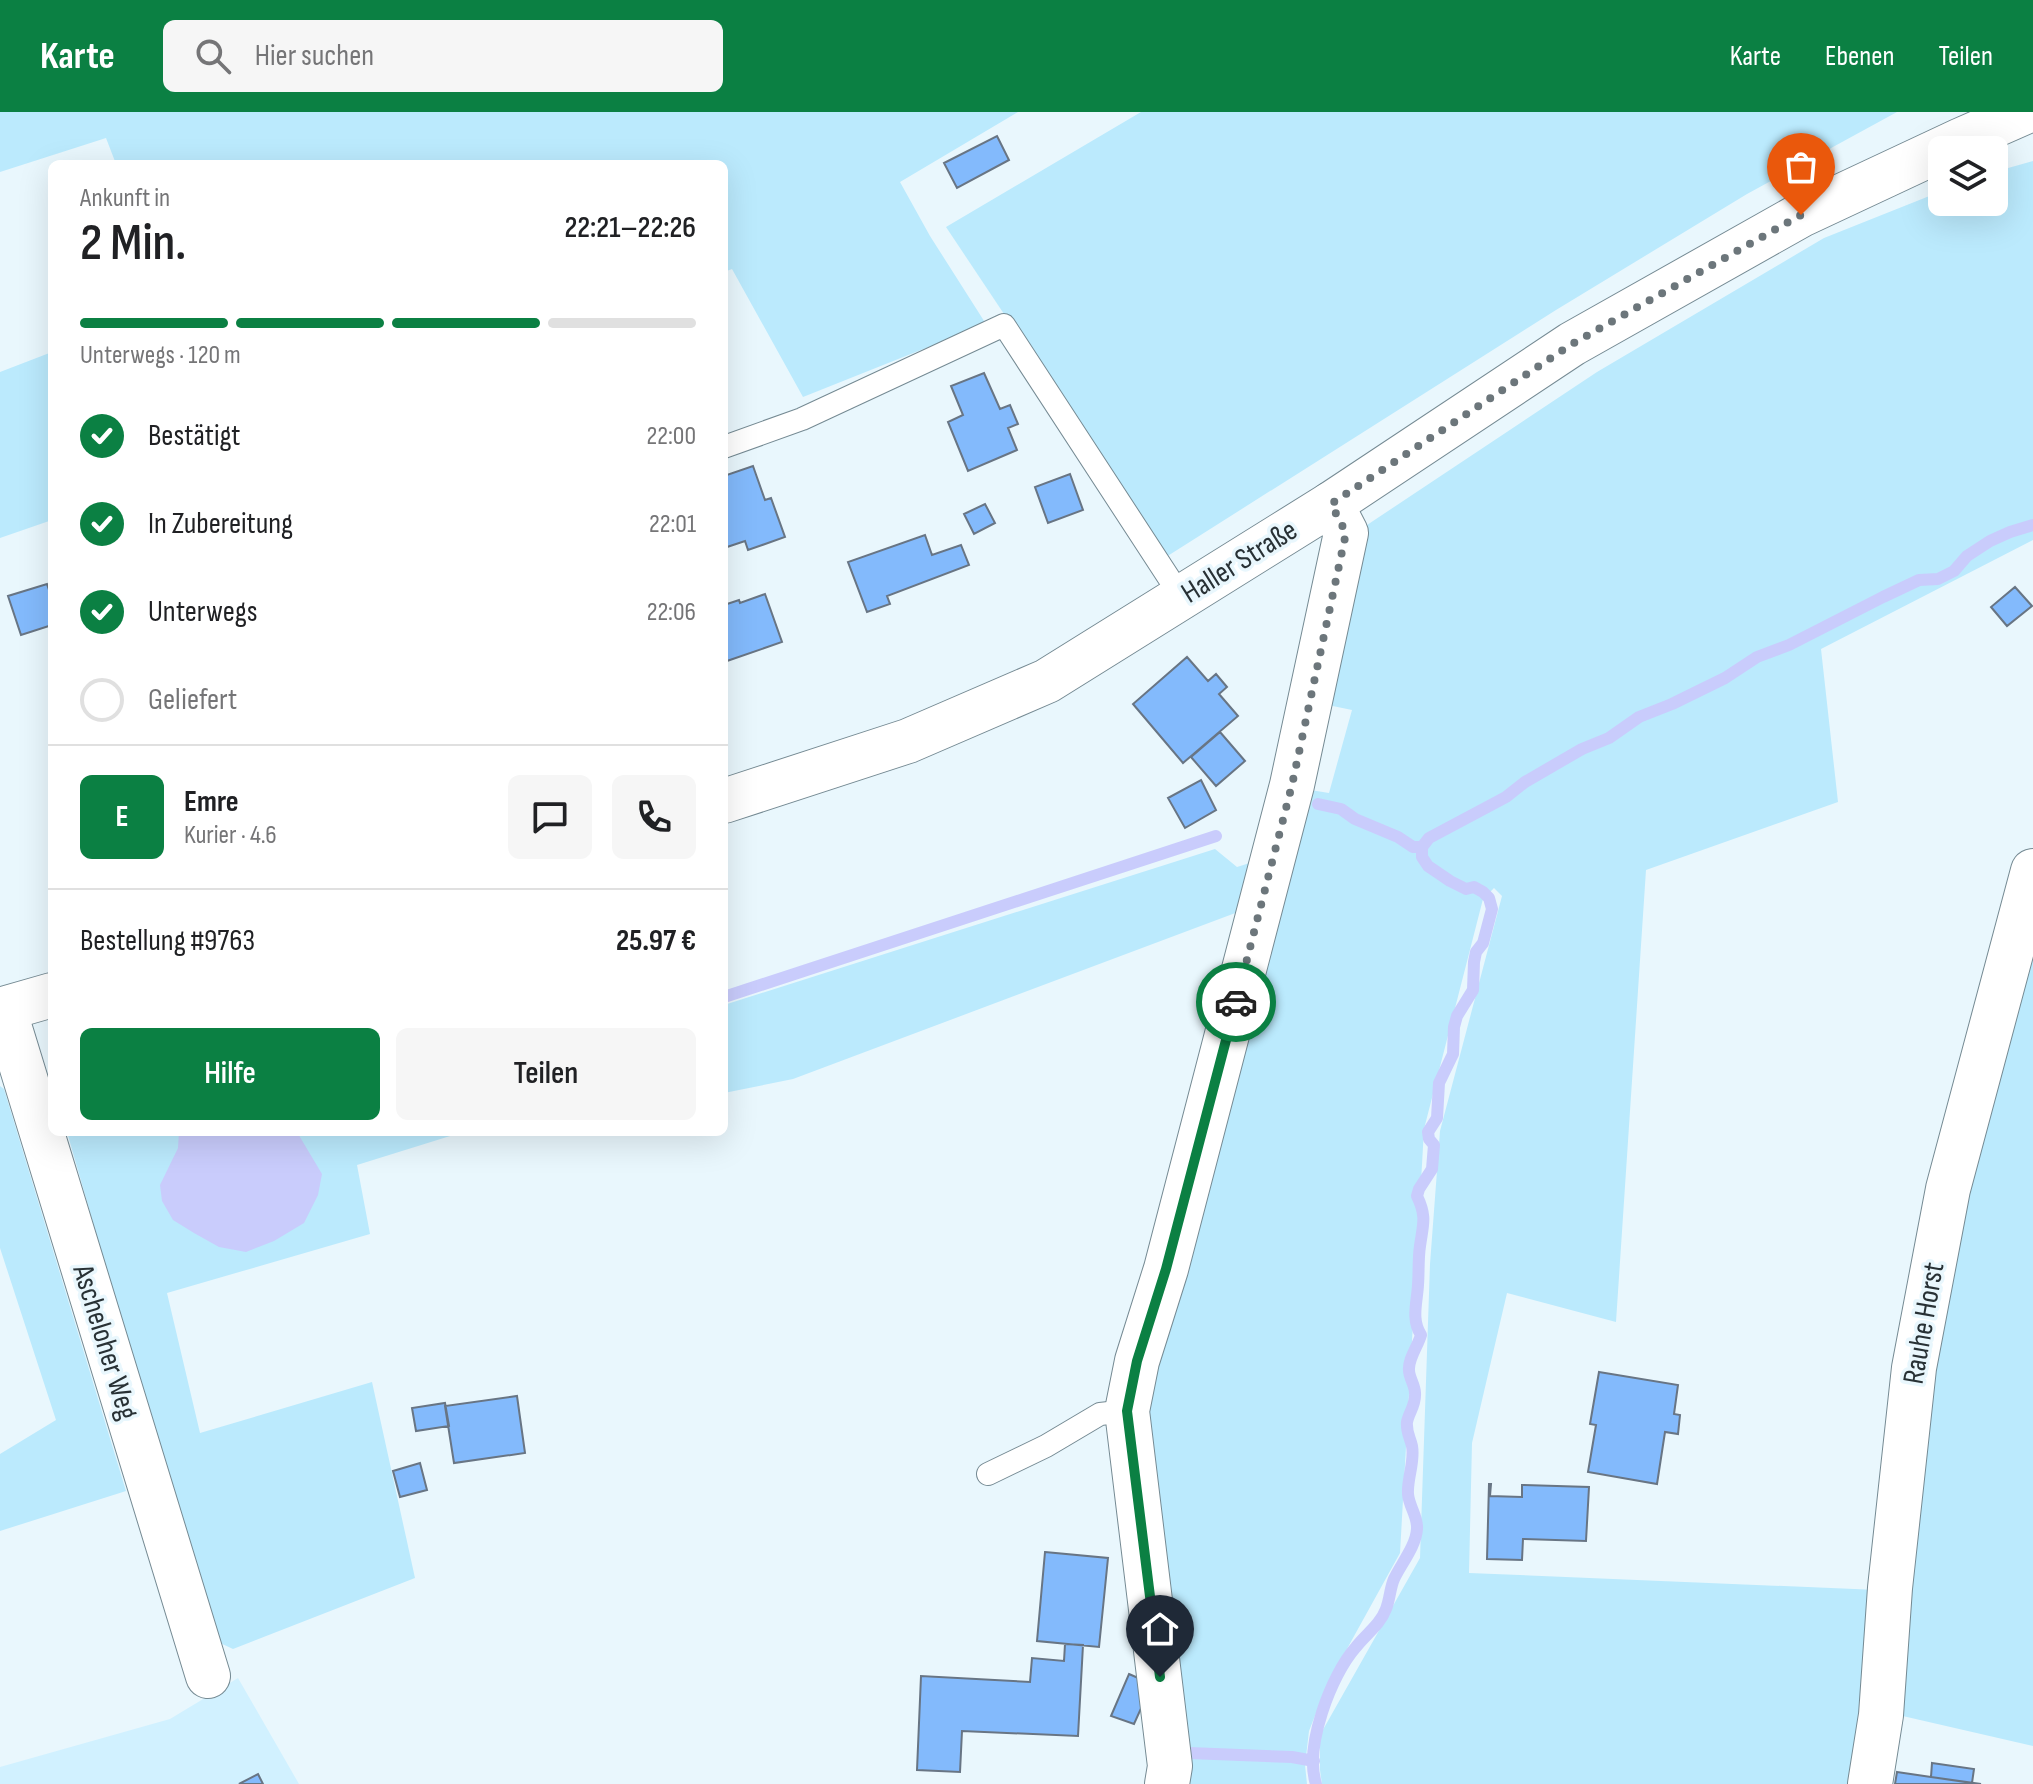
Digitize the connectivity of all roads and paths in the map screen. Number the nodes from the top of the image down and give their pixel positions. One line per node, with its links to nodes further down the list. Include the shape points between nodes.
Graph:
1 (2025, 112): 3 (street, Haller Straße)
2 (2033, 131): 4 (street)
3 (1970, 136)
4 (1996, 136)
5 (1928, 156): 7 (street, Haller Straße, via 1801,215 1572,344)
6 (728, 446): 8 (lane, via 802,419 1004,325)
7 (1331, 504): 8 (street, Haller Straße); 13 (street, via 1346,533 1292,785)
8 (1182, 598): 9 (street, Haller Straße, via 1047,681 908,741)
9 (728, 800)
10 (2033, 871): 17 (street, Rauhe Horst, via 1948,1189 1914,1368)
11 (48, 996): 12 (street)
12 (2, 1009): 15 (street, Ascheloher Weg)
13 (1127, 1411): 14 (lane, via 1100,1414); 16 (street, via 1170,1766)
14 (988, 1474)
15 (208, 1676)
16 (1167, 1784)
17 (1870, 1784)

